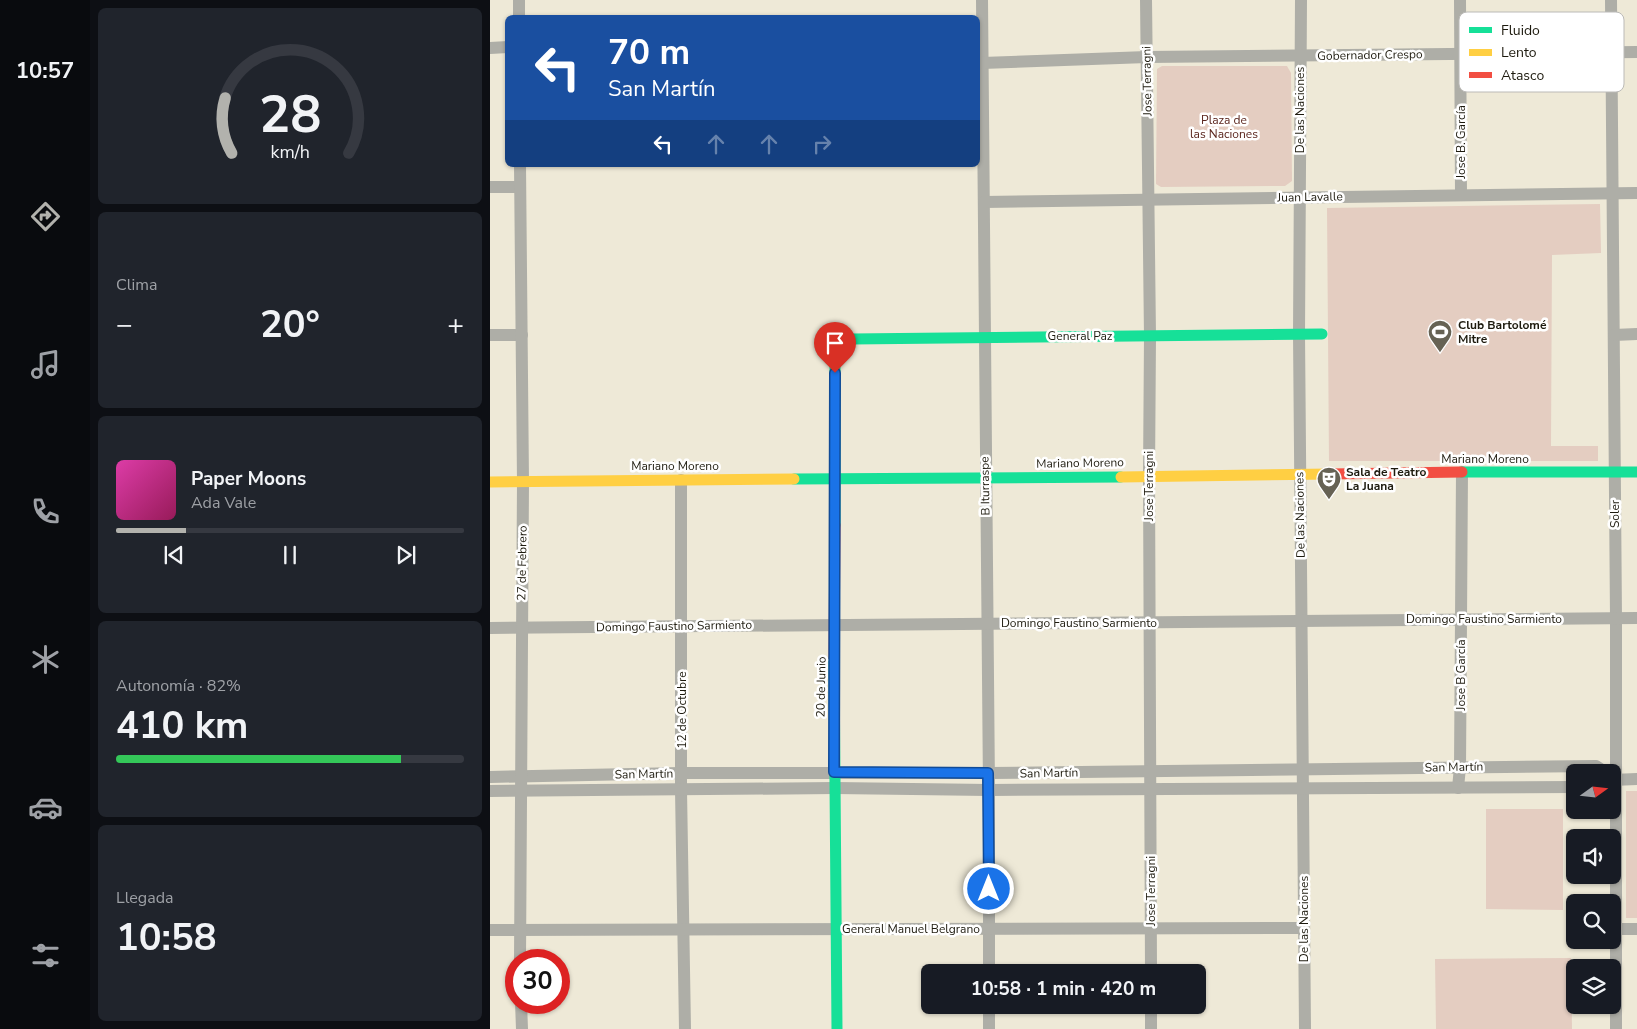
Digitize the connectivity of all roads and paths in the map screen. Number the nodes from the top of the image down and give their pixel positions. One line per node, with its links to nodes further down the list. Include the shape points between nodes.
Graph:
1 (519, 0): 5 (street)
2 (982, 0): 13 (street, B Iturraspe)
3 (1146, 0): 12 (street, Jose Terragni)
4 (1300, 0): 11 (street, De las Naciones)
5 (519, 15)
6 (505, 47): 7 (street)
7 (490, 48)
8 (1624, 52): 9 (street, Gobernador Crespo)
9 (1637, 52)
10 (1459, 54): 11 (street, Gobernador Crespo)
11 (1300, 56): 12 (street, Gobernador Crespo); 22 (street, De las Naciones)
12 (1147, 58): 13 (street, Gobernador Crespo); 23 (street, Jose Terragni)
13 (982, 62): 24 (street, B Iturraspe)
14 (1461, 92): 21 (street, Jose B. García)
15 (1611, 92): 20 (street, Soler)
16 (520, 167): 18 (street, 27 de Febrero)
17 (490, 187): 18 (street)
18 (520, 187): 29 (street, 27 de Febrero)
19 (1637, 192): 20 (street, Juan Lavalle)
20 (1612, 193): 21 (street, Juan Lavalle); 30 (street, Soler)
21 (1462, 195): 22 (street, Juan Lavalle)
22 (1300, 198): 23 (street, Juan Lavalle); 25 (street, De las Naciones)
23 (1148, 199): 24 (street, Juan Lavalle); 31 (street, Jose Terragni)
24 (984, 202): 32 (street, B Iturraspe)
25 (1299, 334): 26 (street, General Paz); 31 (street, General Paz); 37 (street, De las Naciones)
26 (1322, 334)
27 (1637, 334): 30 (street)
28 (490, 335): 29 (street)
29 (522, 335): 43 (street, 27 de Febrero)
30 (1614, 335): 35 (street, Soler)
31 (1150, 336): 32 (street, General Paz); 38 (street, Jose Terragni)
32 (984, 337): 33 (street, General Paz, via 852,339); 39 (street, B Iturraspe)
33 (840, 346): 40 (street, 20 de Junio, via 835,355)
34 (1462, 472): 35 (street, Mariano Moreno); 37 (street, Mariano Moreno); 46 (street, Jose B García)
35 (1615, 472): 36 (street, Mariano Moreno); 44 (street, Soler)
36 (1637, 472)
37 (1300, 475): 38 (street, Mariano Moreno); 47 (street, De las Naciones)
38 (1149, 476): 39 (street, Mariano Moreno); 48 (street, Jose Terragni)
39 (985, 478): 40 (street, Mariano Moreno); 49 (street, B Iturraspe)
40 (835, 479): 41 (street, Mariano Moreno); 50 (street, 20 de Junio)
41 (681, 480): 43 (street, Mariano Moreno); 51 (street, 12 de Octubre)
42 (490, 482): 43 (street, Mariano Moreno)
43 (523, 482): 52 (street, 27 de Febrero)
44 (1616, 618): 45 (street, Domingo Faustino Sarmiento); 46 (street, Domingo Faustino Sarmiento); 54 (street, Soler)
45 (1637, 618)
46 (1461, 619): 47 (street, Domingo Faustino Sarmiento); 56 (street, Jose B García)
47 (1302, 620): 48 (street, Domingo Faustino Sarmiento); 57 (street, De las Naciones)
48 (1150, 622): 49 (street, Domingo Faustino Sarmiento); 59 (street, Jose Terragni)
49 (987, 623): 50 (street, Domingo Faustino Sarmiento); 61 (street, B Iturraspe)
50 (836, 624): 51 (street, Domingo Faustino Sarmiento); 58 (street, 20 de Junio)
51 (682, 626): 52 (street, Domingo Faustino Sarmiento); 60 (street, 12 de Octubre)
52 (522, 627): 53 (street, Domingo Faustino Sarmiento); 63 (street, 27 de Febrero)
53 (490, 628)
54 (1611, 764)
55 (1566, 766): 56 (street, San Martín)
56 (1460, 767): 57 (street, San Martín); 69 (street, Jose B García)
57 (1302, 769): 59 (street, San Martín); 68 (street, De las Naciones)
58 (834, 772): 60 (street, San Martín); 61 (street, San Martín); 67 (street, 20 de Junio)
59 (1150, 772): 61 (street, San Martín); 70 (street, Jose Terragni)
60 (682, 773): 63 (street, San Martín); 71 (street, 12 de Octubre)
61 (988, 773): 72 (street, B Iturraspe)
62 (490, 777): 63 (street, San Martín)
63 (520, 777): 74 (street, 27 de Febrero)
64 (1621, 778): 65 (street, San Martín)
65 (1637, 779)
66 (1566, 787): 69 (street, San Martín)
67 (834, 788): 71 (street, San Martín); 72 (street, San Martín); 79 (street, 20 de Junio)
68 (1304, 788): 69 (street, San Martín); 70 (street, San Martín); 78 (street, De las Naciones)
69 (1458, 788)
70 (1151, 789): 72 (street, San Martín); 77 (street, Jose Terragni)
71 (681, 790): 74 (street, San Martín); 84 (street, 12 de Octubre)
72 (989, 790): 80 (street, B Iturraspe)
73 (490, 791): 74 (street, San Martín)
74 (520, 791): 83 (street, 27 de Febrero)
75 (1612, 819): 76 (street, Soler)
76 (1614, 894)
77 (1151, 928): 78 (street, General Manuel Belgrano); 80 (street, General Manuel Belgrano); 89 (street, Jose Terragni)
78 (1304, 928): 98 (street, De las Naciones)
79 (837, 929): 80 (street, General Manuel Belgrano); 84 (street, General Manuel Belgrano); 95 (street, 20 de Junio)
80 (989, 929): 88 (street, B Iturraspe)
81 (1637, 929): 85 (street)
82 (490, 930): 83 (street, General Manuel Belgrano)
83 (519, 930): 84 (street, General Manuel Belgrano); 86 (street, 27 de Febrero)
84 (684, 930): 94 (street, 12 de Octubre)
85 (1621, 930)
86 (520, 949)
87 (1615, 949): 99 (street, Soler)
88 (989, 964)
89 (1151, 964)
90 (521, 1014): 93 (street)
91 (989, 1014): 96 (street)
92 (1151, 1014): 97 (street)
93 (522, 1029)
94 (685, 1029)
95 (837, 1029)
96 (989, 1029)
97 (1151, 1029)
98 (1305, 1029)
99 (1616, 1029)

